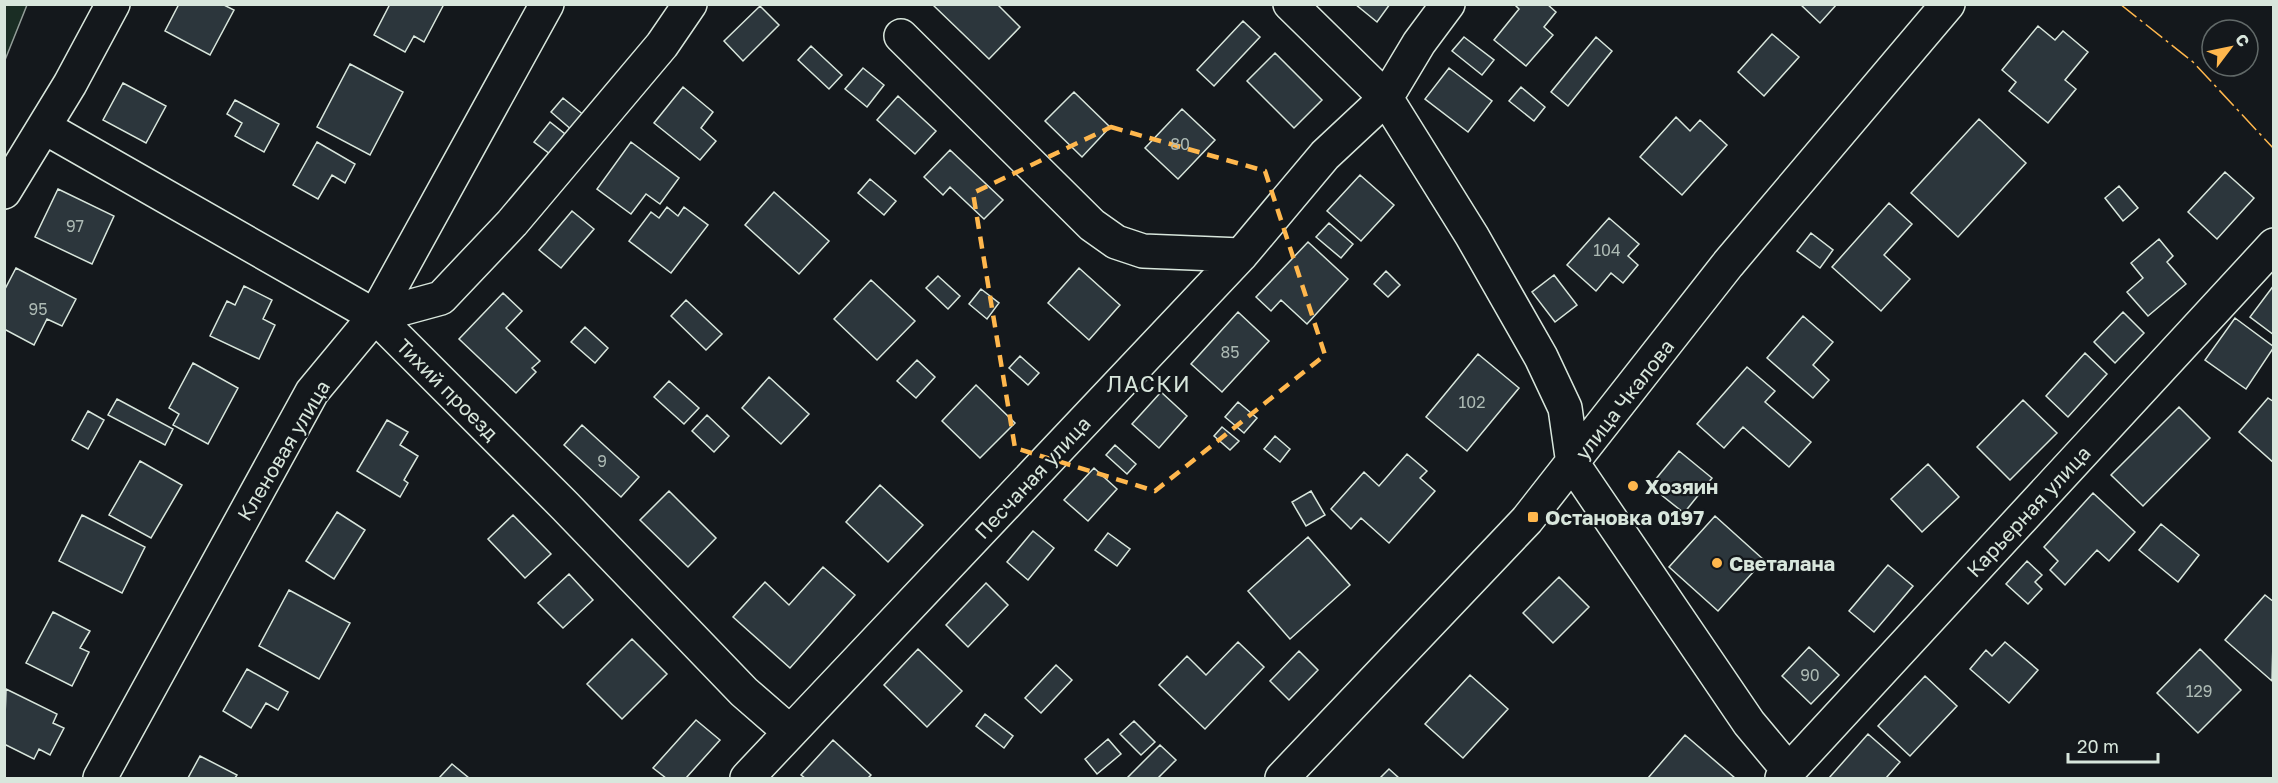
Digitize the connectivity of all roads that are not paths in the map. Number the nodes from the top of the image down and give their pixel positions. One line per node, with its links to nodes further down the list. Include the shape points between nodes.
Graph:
1 (113, 4): 9 (street)
2 (547, 4): 13 (street, Кленовая улица)
3 (690, 4): 13 (street, via 662,45 512,223 441,298)
4 (1290, 4): 8 (street)
5 (1448, 4): 8 (street, Песчаная улица)
6 (1948, 4): 14 (street, улица Чкалова, via 1728,264)
7 (901, 36): 12 (street, via 1092,225 1116,242 1143,251)
8 (1386, 98): 12 (street, Песчаная улица, via 1325,155); 14 (street, via 1541,357 1565,408)
9 (44, 127): 10 (street); 13 (street, Тихий проезд)
10 (4, 192)
11 (2274, 245): 16 (street, Карьерная улица)
12 (1241, 255): 15 (street, Песчаная улица)
13 (375, 316): 15 (street, Тихий проезд, via 744,692); 17 (street, Кленовая улица, via 312,392)
14 (1573, 464): 16 (street); 19 (street, улица Чкалова, via 1474,578)
15 (790, 732): 18 (street, Песчаная улица)
16 (1786, 775)
17 (100, 778)
18 (747, 778)
19 (1282, 778)

